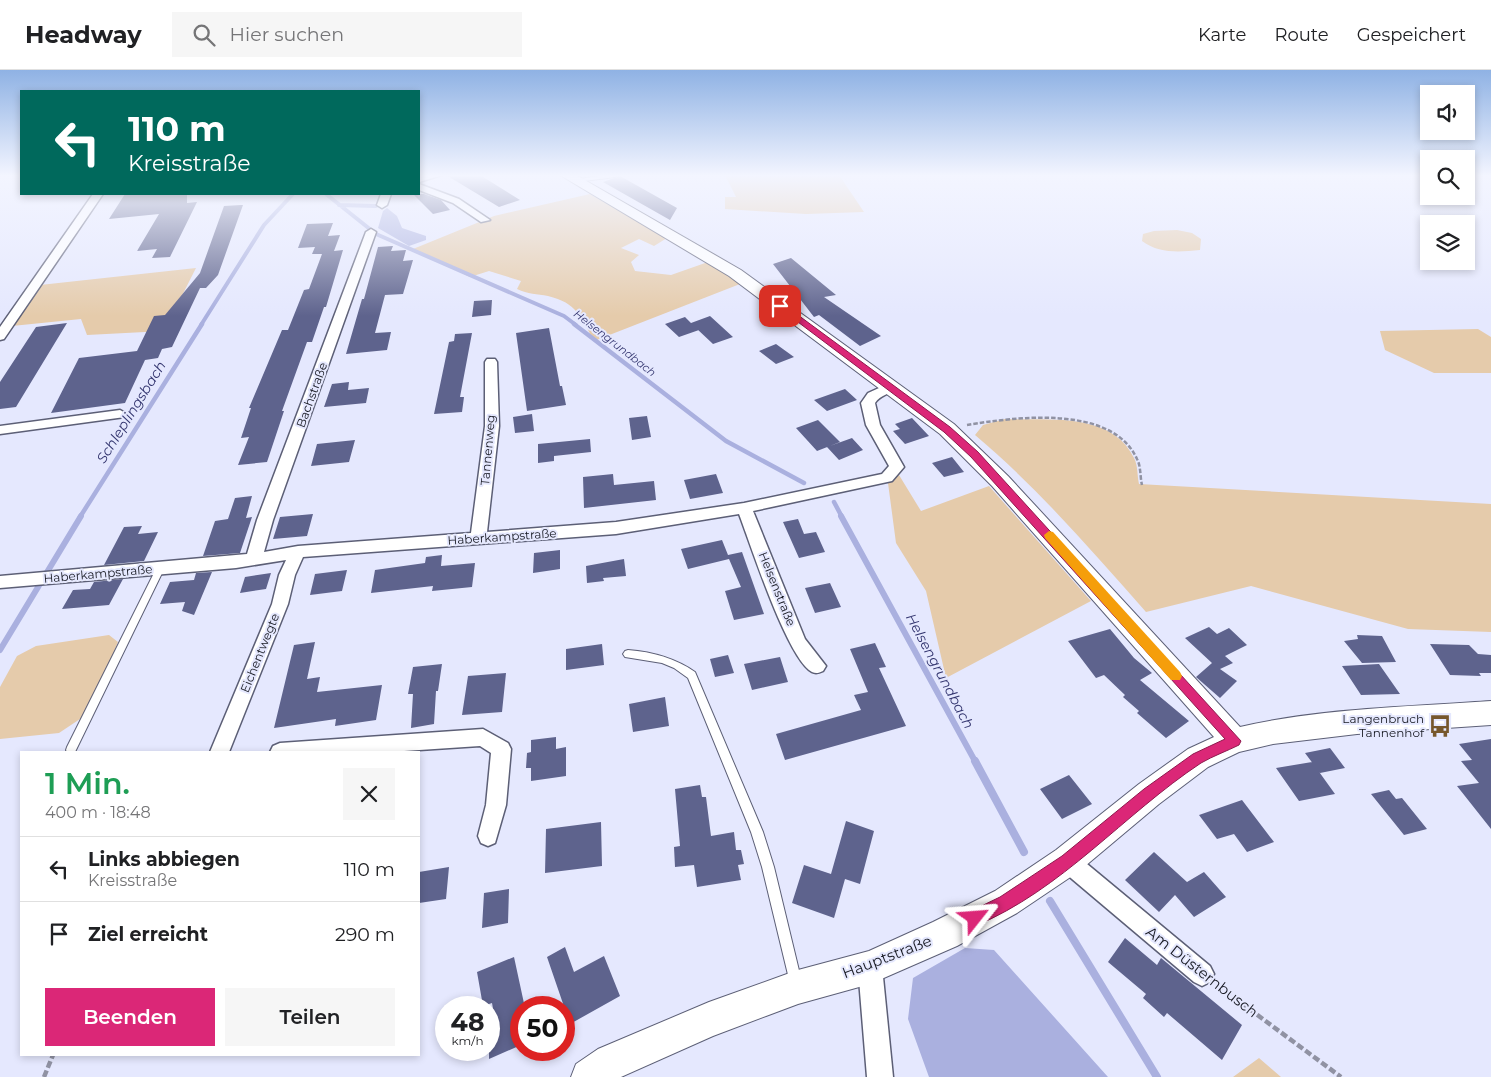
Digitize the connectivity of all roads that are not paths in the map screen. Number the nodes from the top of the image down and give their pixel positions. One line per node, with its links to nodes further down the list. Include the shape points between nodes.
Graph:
1 (79, 222): 4 (street)
2 (648, 222): 6 (street, via 735,273)
3 (371, 232): 12 (street, Bachstraße)
4 (0, 336)
5 (491, 362): 10 (street, Tannenweg, via 492,426)
6 (890, 387): 9 (street, Haberkampstraße, via 873,396 868,403 873,425 897,467 888,478); 18 (street, via 947,429 1000,481)
7 (120, 414): 8 (street)
8 (0, 430)
9 (744, 508): 10 (street, Haberkampstraße, via 616,528); 16 (street, Helsenstraße, via 798,643)
10 (478, 539): 11 (street, Haberkampstraße)
11 (298, 552): 12 (street, Haberkampstraße); 20 (street, Eichentwegte)
12 (254, 558): 13 (street, Haberkampstraße)
13 (160, 569): 14 (street, Haberkampstraße); 19 (lane)
14 (0, 582)
15 (628, 654): 26 (lane, via 677,663 692,675 757,832)
16 (817, 666)
17 (1491, 713): 18 (street, Hauptstraße, via 1357,722 1273,732)
18 (1235, 741): 23 (street, Hauptstraße, via 1198,758)
19 (71, 750)
20 (220, 751)
21 (293, 751): 22 (street, via 483,736 501,749 496,805)
22 (488, 836)
23 (1067, 862): 24 (street, Hauptstraße, via 1006,902 944,934); 25 (street, Am Düsternbusch)
24 (870, 966): 26 (street, Hauptstraße); 28 (street)
25 (1202, 974)
26 (798, 987): 27 (street, Hauptstraße, via 620,1058)
27 (589, 1077)
28 (880, 1077)

